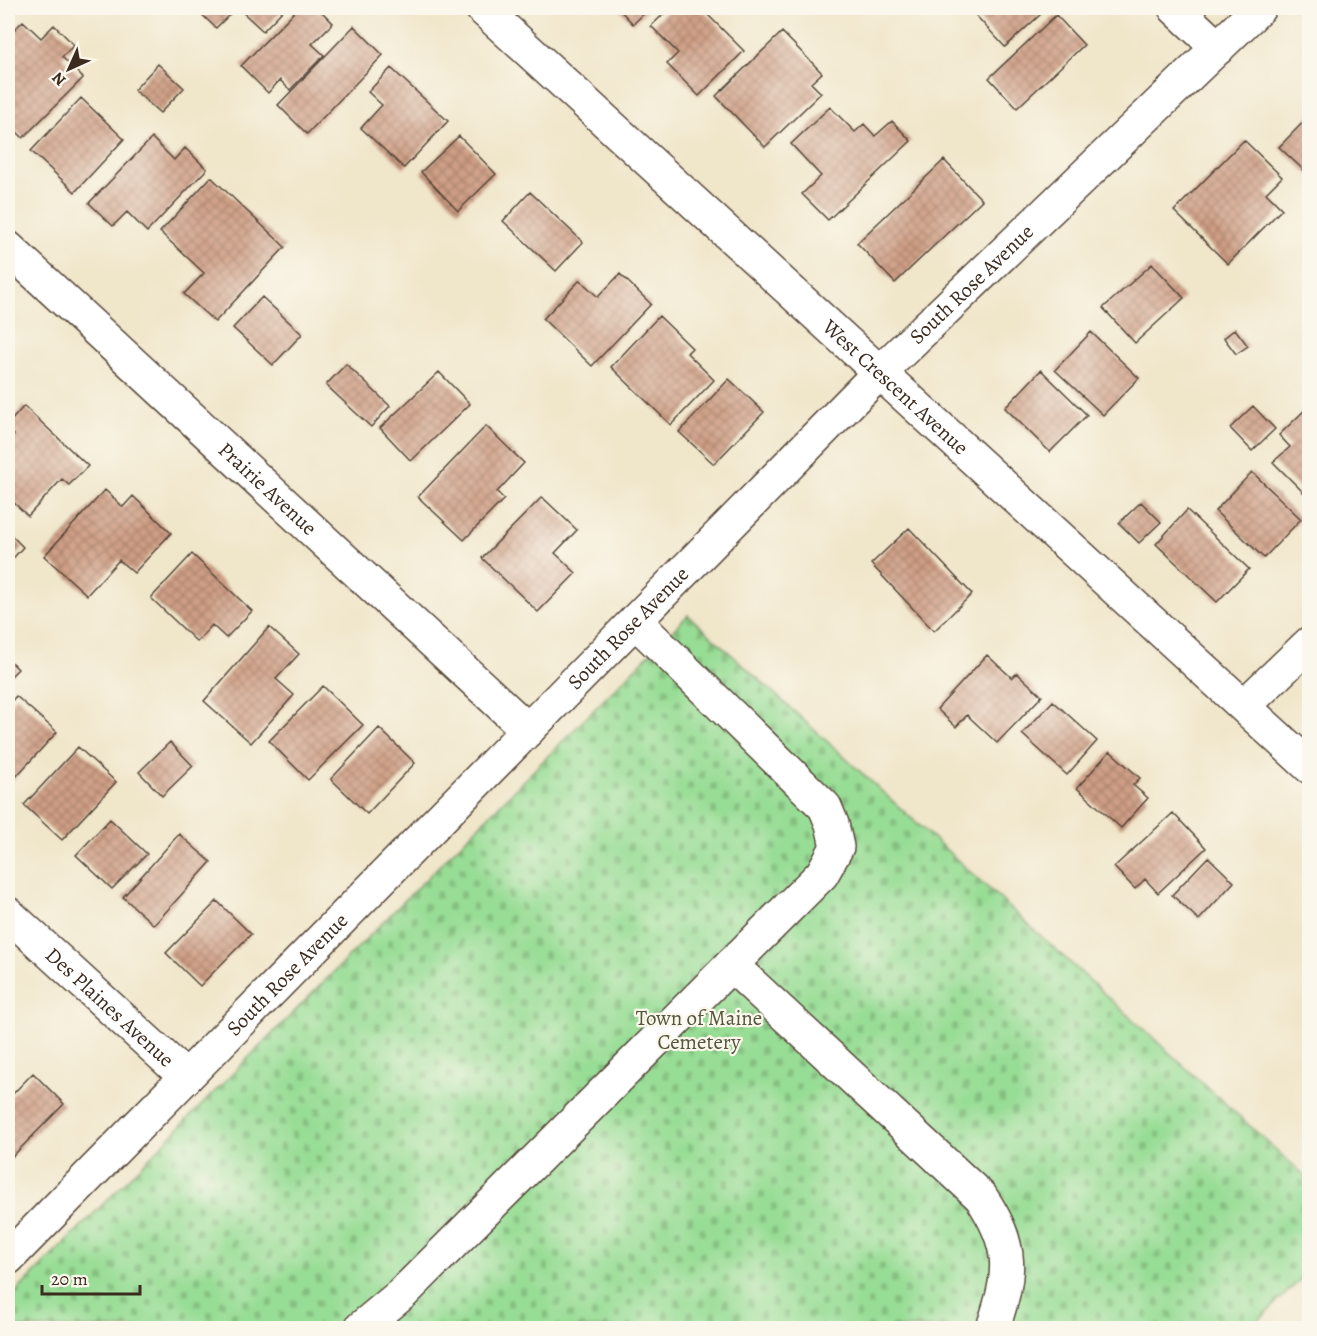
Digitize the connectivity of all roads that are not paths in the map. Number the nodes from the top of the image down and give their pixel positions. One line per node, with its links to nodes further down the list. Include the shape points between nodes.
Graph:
1 (482, 8): 6 (street, West Crescent Avenue)
2 (1175, 8): 4 (street)
3 (1258, 8): 4 (street, South Rose Avenue)
4 (1218, 48): 6 (street, South Rose Avenue)
5 (8, 248): 10 (street, Prairie Avenue)
6 (880, 372): 7 (street, South Rose Avenue); 9 (street, West Crescent Avenue)
7 (635, 621): 10 (street, South Rose Avenue); 13 (street, via 804,785 825,807 832,824 837,847 822,874)
8 (1310, 643): 9 (street)
9 (1244, 706): 11 (street, West Crescent Avenue)
10 (528, 730): 14 (street, South Rose Avenue)
11 (1310, 767)
12 (8, 914): 14 (street, Des Plaines Avenue)
13 (731, 965): 16 (street, via 403,1293); 17 (street, via 981,1197 996,1219 1005,1244 1007,1269)
14 (186, 1077): 15 (street, South Rose Avenue)
15 (10, 1250)
16 (362, 1329)
17 (993, 1329)

